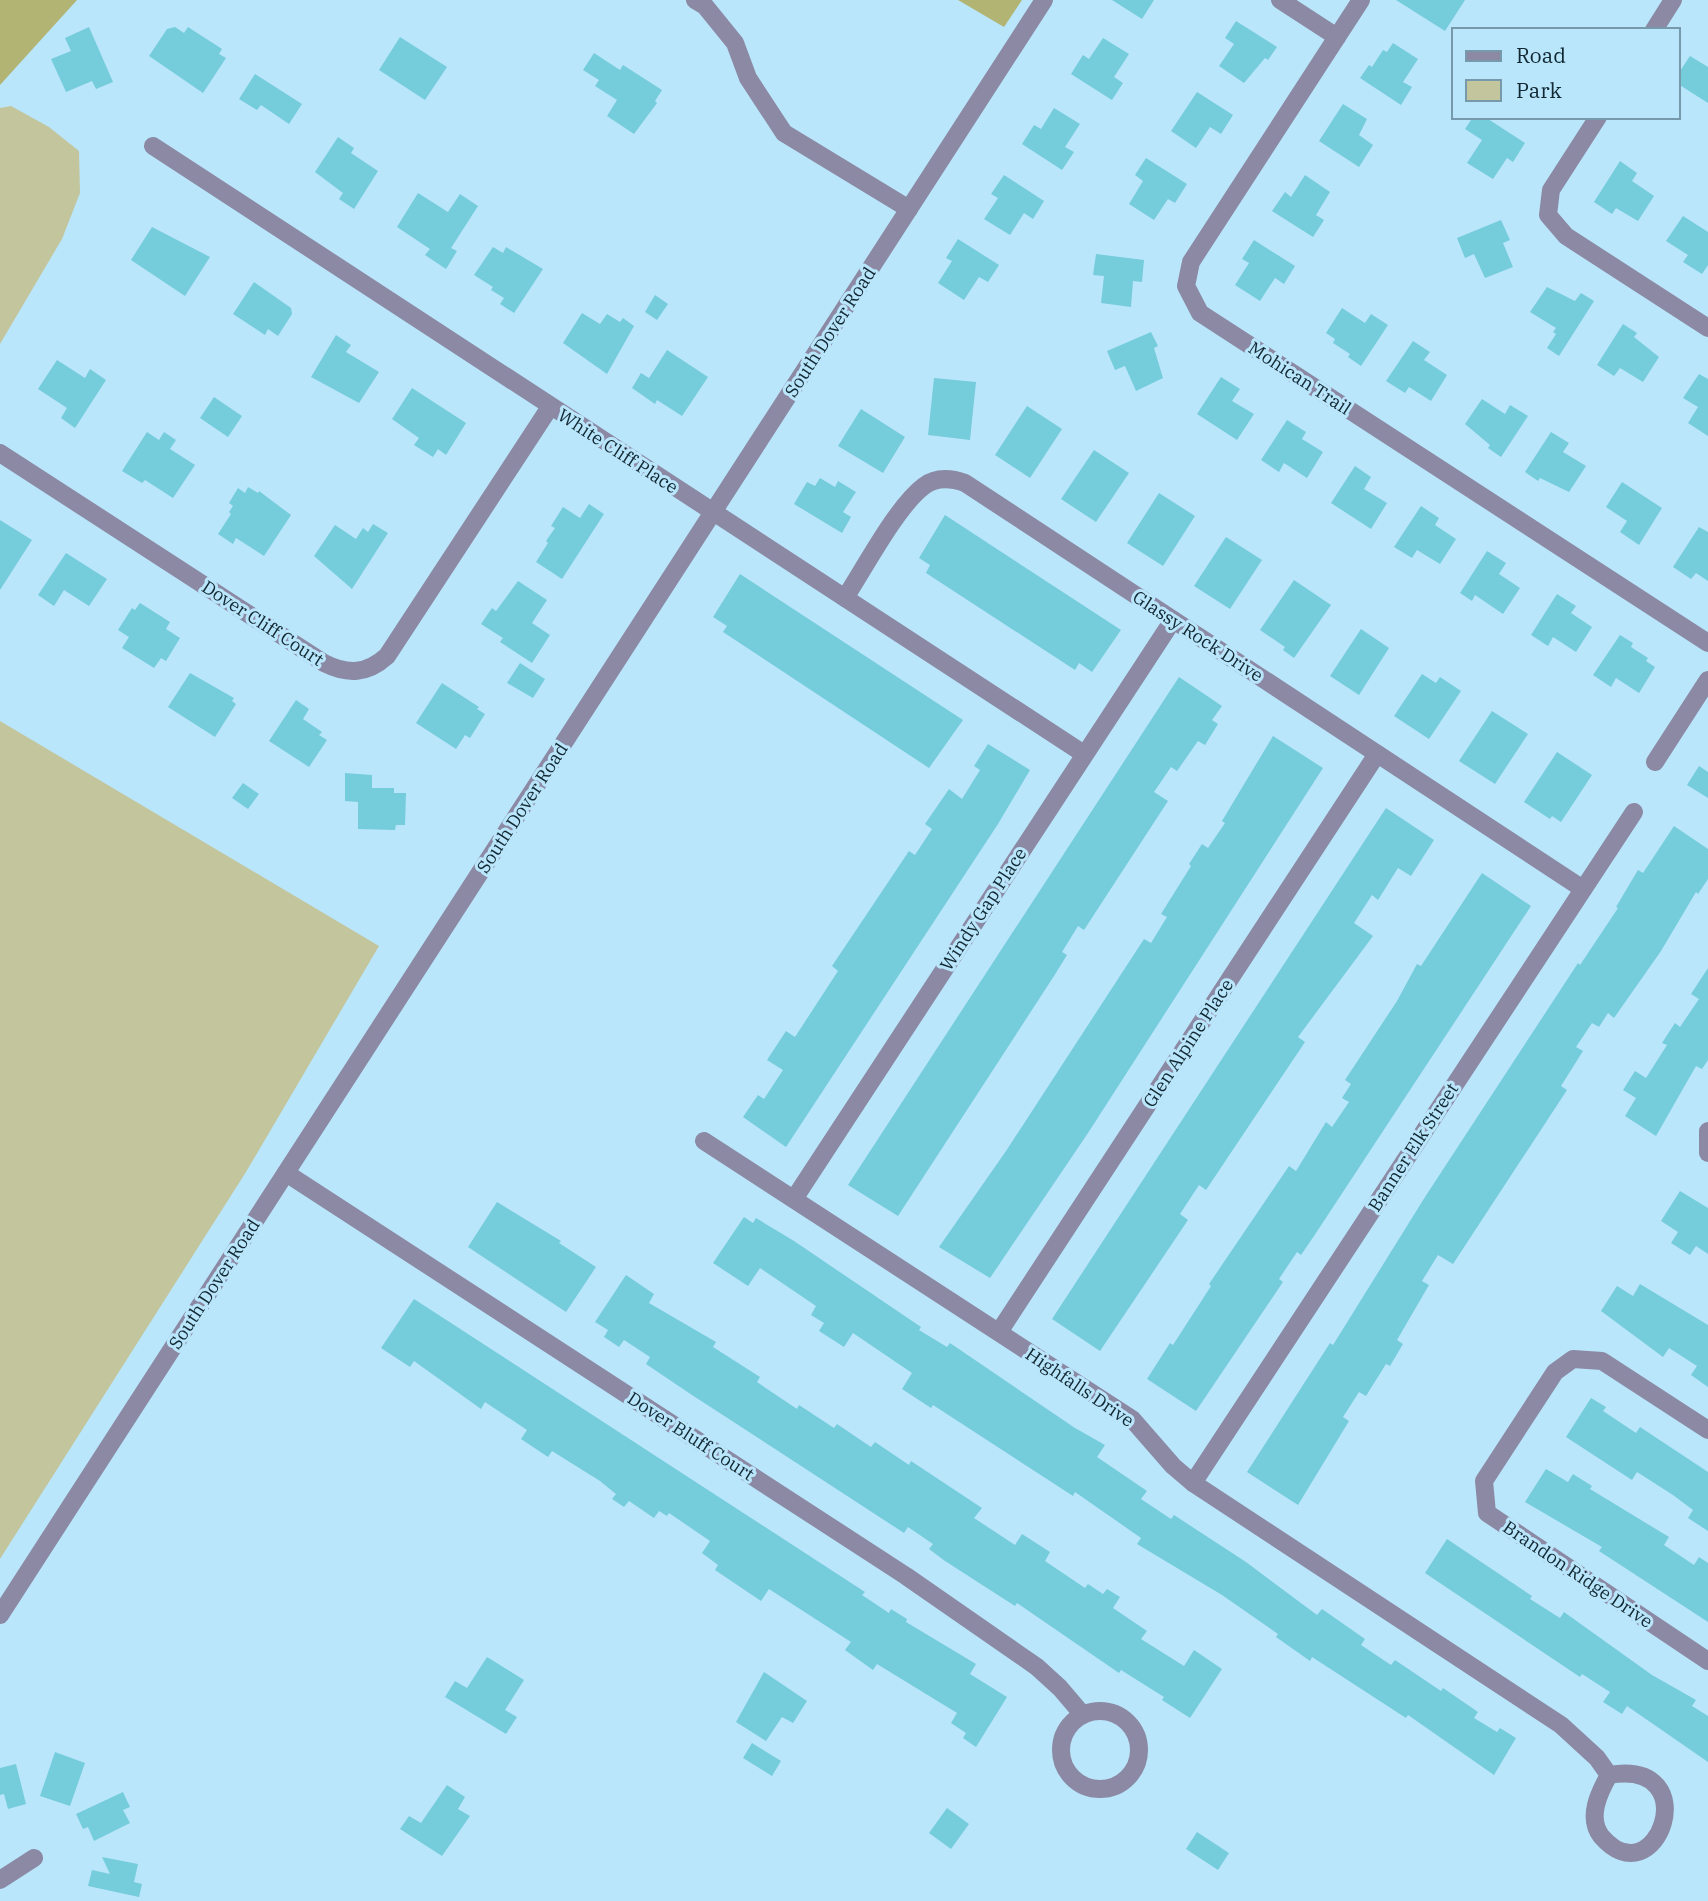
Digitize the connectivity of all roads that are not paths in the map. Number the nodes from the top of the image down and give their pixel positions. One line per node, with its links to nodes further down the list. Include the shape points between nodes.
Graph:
1 (695, 0): 10 (street, via 735,43 748,78 784,133)
2 (1044, 0): 10 (street, South Dover Road)
3 (1280, 0): 7 (street)
4 (1361, 0): 7 (street, Mohican Trail)
5 (1673, 0): 6 (street)
6 (1655, 28)
7 (1337, 37): 17 (street, Mohican Trail, via 1191,262 1186,286 1200,313)
8 (1597, 119): 11 (street, via 1551,190 1548,215 1566,236)
9 (153, 146): 12 (street, White Cliff Place)
10 (909, 209): 14 (street, South Dover Road)
11 (1708, 328)
12 (550, 407): 13 (street, Dover Cliff Court, via 387,656 356,672 324,663); 14 (street, White Cliff Place)
13 (0, 453)
14 (714, 513): 15 (street, White Cliff Place); 27 (street, South Dover Road)
15 (845, 598): 16 (street, Glassy Rock Drive, via 909,501 924,485 953,479); 19 (street, White Cliff Place)
16 (1173, 620): 19 (street, Windy Gap Place); 20 (street, Glassy Rock Drive)
17 (1708, 643)
18 (1708, 680): 21 (street)
19 (1084, 754): 28 (street, Windy Gap Place)
20 (1377, 754): 23 (street, Glassy Rock Drive); 29 (street, Glen Alpine Place)
21 (1655, 762)
22 (1633, 812): 23 (street, Banner Elk Street)
23 (1583, 888): 31 (street, Banner Elk Street)
24 (1708, 1131): 26 (street)
25 (704, 1141): 28 (street, Highfalls Drive)
26 (1708, 1153)
27 (286, 1173): 32 (street, South Dover Road); 34 (street, Dover Bluff Court, via 906,1576 1037,1667)
28 (794, 1199): 29 (street, Highfalls Drive)
29 (999, 1332): 31 (street, Highfalls Drive, via 1132,1419)
30 (1708, 1430): 33 (street, Brandon Ridge Drive, via 1602,1361 1573,1359 1555,1372 1484,1481 1487,1513)
31 (1193, 1483): 35 (street, Highfalls Drive, via 1561,1725)
32 (0, 1615)
33 (1708, 1661)
34 (1083, 1715): 34 (street, via 1064,1733 1062,1759 1076,1781 1088,1787 1114,1786 1138,1759 1135,1735 1119,1716 1095,1711)
35 (1609, 1775): 35 (street, via 1633,1772 1667,1788 1675,1806 1675,1824 1666,1841 1650,1853 1630,1857 1611,1847 1599,1833 1595,1815 1598,1796)
36 (34, 1858): 37 (street)
37 (0, 1880)

